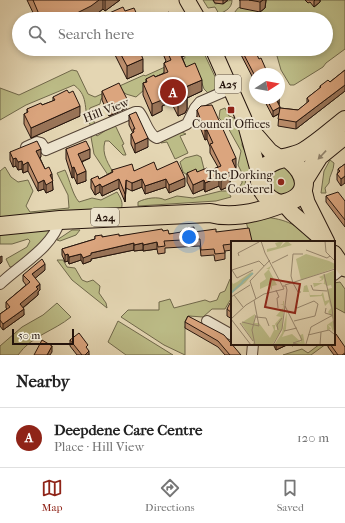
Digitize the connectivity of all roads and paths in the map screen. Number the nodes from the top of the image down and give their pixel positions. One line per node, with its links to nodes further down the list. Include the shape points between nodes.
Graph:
1 (187, 0): 2 (main road)
2 (194, 12)
3 (216, 56): 4 (main road, A25)
4 (230, 89): 6 (main road, A25); 10 (street, Hill View, via 200,102 187,124 157,138 151,134 139,112 135,112 46,150 38,142)
5 (345, 110): 8 (street, via 324,126)
6 (244, 119): 11 (main road, A25, via 261,141); 12 (main road, A25)
7 (345, 120): 8 (highway)
8 (325, 135): 11 (highway, via 302,152)
9 (345, 135): 13 (highway, one-way to 13, via 319,156)
10 (17, 151)
11 (284, 159): 12 (highway, via 268,165); 13 (highway, via 299,167)
12 (260, 181): 14 (highway, via 269,200); 15 (highway, A24, via 254,194 246,202)
13 (304, 183): 14 (highway, via 296,197); 19 (main road, via 307,202)
14 (282, 204): 15 (highway, A24, via 241,214 219,215); 18 (main road)
15 (210, 212): 16 (highway, A24)
16 (60, 220): 17 (highway, A24); 22 (street, via 58,230 45,245)
17 (0, 226)
18 (325, 241)
19 (326, 241)
20 (335, 255): 21 (main road)
21 (341, 270)
22 (0, 284)
23 (207, 321): 24 (street)
24 (231, 334)
25 (253, 345): 26 (street)
26 (252, 355)

